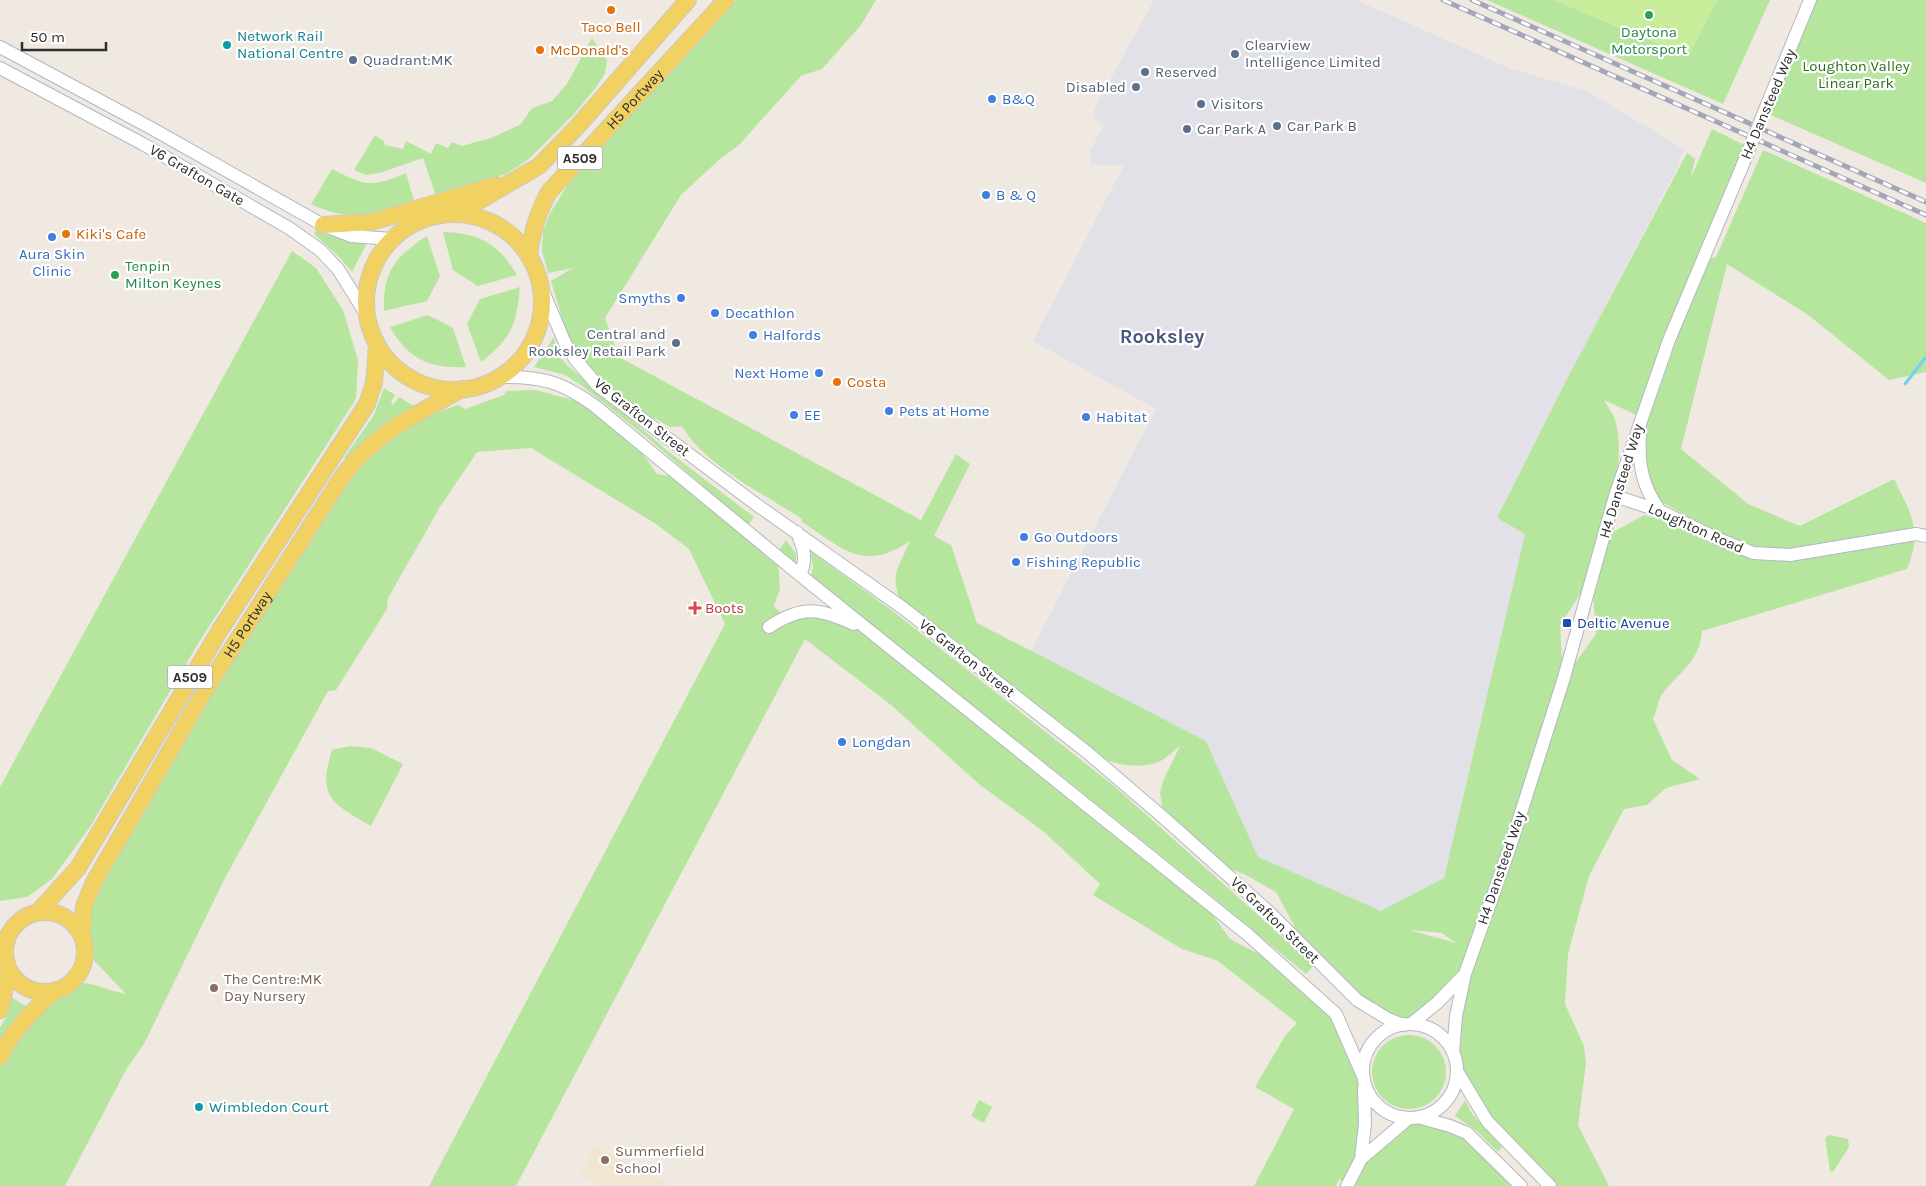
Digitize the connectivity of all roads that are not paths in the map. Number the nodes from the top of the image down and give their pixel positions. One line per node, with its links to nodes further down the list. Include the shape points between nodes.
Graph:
1 (688, 0): 6 (main road, H5 Portway / A509, via 577,127 538,166)
2 (726, 0): 12 (main road, H5 Portway / A509, via 549,192 533,226)
3 (1810, 0): 17 (street, H4 Dansteed Way, bridge, via 1669,340)
4 (0, 48): 10 (street, V6 Grafton Gate)
5 (0, 68): 13 (street, V6 Grafton Gate, via 143,144 302,237 338,269)
6 (515, 181): 7 (main road, via 489,186); 8 (main road, H5 Portway / A509)
7 (439, 209): 8 (main road, A509); 9 (main road)
8 (456, 214): 12 (main road, A509, via 491,222 519,243)
9 (410, 218): 10 (main road); 11 (main road, A509)
10 (323, 225): 11 (street, V6 Grafton Gate, via 351,236)
11 (392, 239): 13 (main road, A509, via 371,272 366,295)
12 (537, 274): 15 (main road, A509, via 541,310 535,335 522,357); 20 (street, V6 Grafton Street, via 565,343 598,386)
13 (368, 320): 14 (main road, A509)
14 (377, 346): 16 (main road, A509, via 401,372 426,385); 25 (main road, H5 Portway / A509, via 374,383 367,404 205,654 78,868)
15 (499, 377): 16 (main road, A509); 22 (street, V6 Grafton Street, via 530,376 578,393)
16 (462, 389): 26 (main road, H5 Portway / A509, via 376,439 344,474 207,687 94,882 84,906)
17 (1641, 417): 18 (street, H4 Dansteed Way); 19 (street, via 1639,452 1642,474 1648,495)
18 (1615, 496): 19 (street, Loughton Road); 28 (street, H4 Dansteed Way, via 1563,681 1510,847)
19 (1660, 511): 21 (street, Loughton Road, via 1753,553 1790,556 1916,534)
20 (795, 531): 22 (street, via 806,561); 31 (street, V6 Grafton Street, via 903,608 1096,760 1270,913 1345,987 1371,1009)
21 (1926, 536)
22 (800, 575): 24 (street, V6 Grafton Street)
23 (770, 627): 24 (street, via 788,615 817,610)
24 (874, 634): 35 (street, V6 Grafton Street, via 1238,927 1328,1005 1346,1032)
25 (38, 912): 26 (main road, via 64,916); 27 (main road, via 15,924 8,935 5,953)
26 (82, 935): 29 (main road, via 85,951 79,973)
27 (9, 971): 29 (main road, via 29,989 42,992); 30 (main road)
28 (1465, 972): 31 (street, H4 Dansteed Way, via 1438,1003); 32 (street, H4 Dansteed Way, via 1456,1016)
29 (56, 990): 33 (main road, via 28,1015)
30 (0, 1010)
31 (1407, 1025): 32 (street, via 1419,1025 1436,1033); 35 (street, via 1381,1034 1373,1042 1366,1055)
32 (1453, 1054): 34 (street)
33 (0, 1056)
34 (1457, 1071): 36 (street, via 1446,1100 1436,1109); 40 (street, via 1487,1121)
35 (1364, 1079): 36 (street, via 1372,1099 1383,1109 1393,1115); 37 (street, via 1366,1124)
36 (1413, 1118): 37 (street); 39 (street, via 1450,1126 1467,1134)
37 (1358, 1164): 38 (street)
38 (1347, 1186)
39 (1522, 1186)
40 (1550, 1186)

